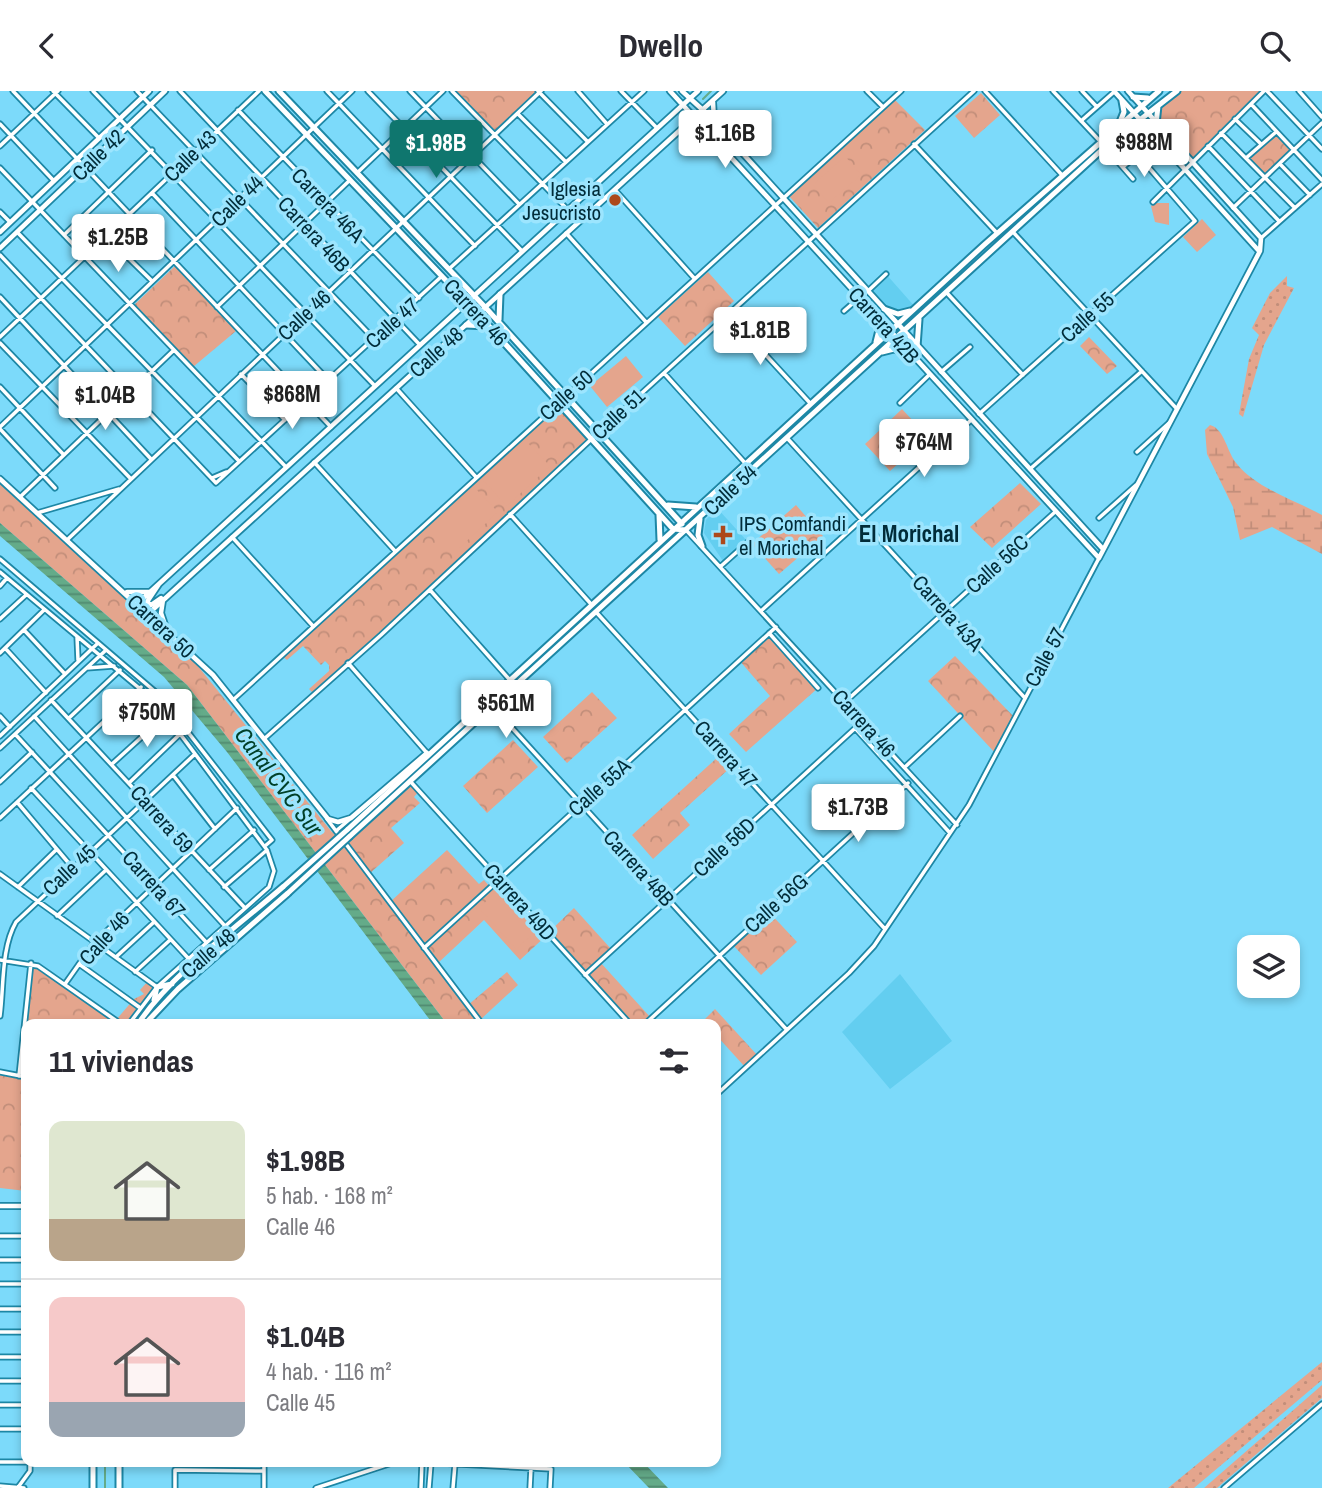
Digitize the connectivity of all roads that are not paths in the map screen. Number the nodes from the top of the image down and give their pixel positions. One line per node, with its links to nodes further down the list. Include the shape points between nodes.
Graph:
1 (13, 91): 58 (street)
2 (93, 91): 59 (street)
3 (137, 91): 37 (street)
4 (149, 91): 37 (street, Calle 42)
5 (165, 91): 46 (street, Calle 42)
6 (180, 91): 79 (street, Carrera 46B)
7 (258, 91): 53 (street, Calle 43)
8 (265, 91): 82 (main road, Carrera 46)
9 (279, 91): 72 (main road, Carrera 46)
10 (327, 91): 45 (street)
11 (352, 91): 45 (street, Calle 44)
12 (368, 91): 73 (street)
13 (410, 91): 50 (street)
14 (443, 91): 50 (street)
15 (452, 91): 83 (street)
16 (540, 91): 56 (street, Calle 46); 89 (street)
17 (578, 91): 69 (street)
18 (621, 91): 44 (street)
19 (644, 91): 44 (street)
20 (670, 91): 47 (street, Carrera 42B)
21 (682, 91): 40 (street, Carrera 42B)
22 (698, 91): 40 (street, Calle 48)
23 (723, 91): 41 (street, Calle 48)
24 (867, 91): 51 (street)
25 (901, 91): 51 (street, Calle 50)
26 (974, 91): 90 (street, Calle 51)
27 (985, 91): 114 (street)
28 (1053, 91): 64 (street)
29 (1082, 91): 52 (street)
30 (1114, 91): 42 (street); 52 (street)
31 (1128, 91): 38 (street)
32 (1159, 91): 39 (main road, Calle 54); 43 (main road)
33 (1177, 91): 43 (main road, Calle 54)
34 (1265, 91): 48 (street); 85 (street)
35 (1299, 91): 61 (street)
36 (55, 92): 58 (street); 86 (street)
37 (143, 97): 46 (street); 59 (street, Calle 42)
38 (1133, 97): 39 (main road); 49 (street)
39 (1152, 97): 49 (main road, Calle 54)
40 (690, 98): 47 (street, Calle 48); 54 (street, Carrera 42B)
41 (716, 98): 54 (street, Calle 48); 65 (street)
42 (1122, 101): 55 (street); 66 (main road)
43 (1162, 101): 57 (main road, Calle 54); 70 (main road)
44 (632, 102): 69 (street); 74 (street)
45 (339, 103): 72 (street, Calle 44); 95 (street)
46 (151, 104): 71 (street, Calle 42); 99 (street)
47 (683, 104): 60 (street, Carrera 42B); 74 (street, Calle 48)
48 (1251, 104): 63 (street); 80 (street)
49 (1140, 106): 55 (main road, Calle 54); 57 (street)
50 (425, 107): 73 (street); 101 (street)
51 (883, 107): 131 (street, Calle 50)
52 (1097, 107): 64 (street)
53 (239, 110): 79 (street, Calle 43); 102 (street, Carrera 46A)
54 (703, 110): 60 (street, Calle 48); 65 (street, Carrera 42B)
55 (1133, 112): 62 (street); 66 (main road, Calle 54)
56 (518, 113): 83 (street, Calle 46); 105 (street)
57 (1147, 113): 62 (main road, Calle 54); 70 (street)
58 (34, 114): 84 (street); 104 (street)
59 (121, 117): 71 (street); 86 (street, Calle 42)
60 (695, 117): 75 (street, Calle 48); 76 (street, Carrera 42B)
61 (1322, 117)
62 (1139, 119): 77 (main road, Calle 54); 78 (street)
63 (1235, 119): 81 (street); 91 (street)
64 (1081, 121): 88 (street)
65 (714, 122): 131 (street, Carrera 42B)
66 (1119, 123): 88 (main road, Calle 54)
67 (1322, 123): 85 (street)
68 (0, 124): 84 (street)
69 (607, 124): 89 (street)
70 (1156, 124): 106 (street)
71 (129, 125): 97 (street); 110 (street, Calle 42)
72 (314, 127): 82 (street, Calle 44); 113 (main road, Carrera 46)
73 (404, 128): 95 (street); 116 (street)
74 (657, 128): 140 (street, Calle 48)
75 (681, 129): 76 (street); 124 (street, Calle 48)
76 (706, 129): 136 (street, Carrera 42B)
77 (1126, 130): 78 (main road, via 1138,126); 94 (main road, Calle 54)
78 (1149, 130): 87 (street)
79 (217, 131): 99 (street, Calle 43); 115 (street, Carrera 46B)
80 (1276, 132): 91 (street); 98 (street)
81 (1221, 133): 93 (street); 103 (street)
82 (307, 134): 102 (street, Calle 44); 119 (main road, Carrera 46)
83 (495, 134): 101 (street, Calle 46); 122 (street)
84 (11, 135): 92 (street); 120 (street)
85 (1309, 135): 96 (street); 98 (street)
86 (99, 138): 104 (street, Calle 42)
87 (1157, 139): 100 (street); 111 (street)
88 (1100, 141): 114 (main road, Calle 54)
89 (587, 142): 105 (street)
90 (914, 144): 154 (street, Calle 51); 155 (street)
91 (1261, 144): 103 (street)
92 (0, 146)
93 (1208, 146): 106 (street); 125 (street)
94 (1105, 147): 108 (street); 152 (main road, Calle 54)
95 (382, 149): 113 (street); 129 (street)
96 (1322, 149)
97 (152, 150): 112 (street); 126 (street)
98 (1293, 150): 107 (street); 121 (street)
99 (195, 151): 112 (street, Calle 43); 130 (street)
100 (1138, 155): 108 (street); 123 (street)
101 (472, 156): 116 (street, Calle 46); 135 (street)
102 (282, 158): 115 (street, Calle 44); 134 (street, Carrera 46A)
103 (1246, 158): 117 (street)
104 (77, 159): 110 (street); 120 (street, Calle 42)
105 (566, 162): 122 (street)
106 (1191, 162): 111 (street); 137 (street)
107 (1279, 163): 117 (street); 128 (street)
108 (1123, 167): 118 (street)
109 (0, 168): 132 (street)
110 (85, 168): 126 (street); 139 (street, Calle 42)
111 (1185, 170): 123 (street); 165 (street)
112 (173, 172): 127 (street, Calle 43); 143 (street)
113 (357, 173): 144 (main road, Carrera 46)
114 (1062, 175): 155 (main road, Calle 54)
115 (261, 177): 130 (street, Calle 44); 147 (street, Carrera 46B)
116 (450, 177): 129 (street, Calle 46); 148 (street)
117 (1265, 177): 125 (street); 138 (street)
118 (1133, 179)
119 (350, 180): 134 (street); 149 (main road, Carrera 46)
120 (54, 181): 132 (street, Calle 42)
121 (1322, 182): 128 (street)
122 (542, 184): 135 (street); 140 (street)
123 (1167, 187): 133 (street); 199 (street, Calle 55, via 1195,221)
124 (615, 190): 153 (street, Calle 48); 175 (street)
125 (1251, 190): 137 (street); 145 (street)
126 (108, 192): 142 (street); 156 (street)
127 (152, 193): 142 (street, Calle 43); 159 (street)
128 (1310, 195): 138 (street)
129 (428, 197): 144 (street, Calle 46); 162 (street)
130 (239, 198): 143 (street, Calle 44); 161 (street)
131 (783, 198): 136 (street, Calle 50); 154 (street, Carrera 42B)
132 (32, 201): 139 (street); 146 (street, Calle 42)
133 (1153, 202)
134 (326, 204): 147 (street); 164 (street, Carrera 46A)
135 (519, 204): 148 (street)
136 (775, 205): 160 (street, Carrera 42B); 175 (street, Calle 50)
137 (1233, 208): 158 (street)
138 (1295, 208): 145 (street)
139 (40, 210): 151 (street, Calle 42); 156 (street)
140 (568, 210): 166 (street, Calle 48)
141 (0, 212): 146 (street)
142 (130, 214): 157 (street, Calle 43); 169 (street)
143 (217, 219): 159 (street, Calle 44); 170 (street)
144 (403, 221): 149 (street, Calle 46); 171 (main road, Carrera 46)
145 (1279, 221): 158 (street)
146 (10, 222): 150 (street, Calle 42)
147 (305, 224): 161 (street); 172 (street, Carrera 46B)
148 (497, 225): 162 (street); 166 (street)
149 (396, 227): 164 (street, Calle 46); 174 (main road, Carrera 46)
150 (0, 232)
151 (17, 232): 163 (street, Calle 42); 176 (street)
152 (1013, 232): 181 (main road, Calle 54); 199 (street)
153 (566, 233): 182 (street, Calle 48); 204 (street)
154 (816, 233): 160 (street, Calle 51); 179 (street, Carrera 42B)
155 (997, 233): 193 (main road, Calle 54)
156 (64, 235): 168 (street)
157 (106, 236): 168 (street, Calle 43); 177 (street)
158 (1261, 237): 165 (street, Calle 57)
159 (196, 240): 169 (street, Calle 44); 178 (street)
160 (808, 241): 188 (street, Carrera 42B); 198 (street, Calle 51)
161 (283, 244): 170 (street); 180 (street)
162 (475, 246): 171 (street)
163 (0, 248)
164 (372, 250): 172 (street, Calle 46); 187 (street, Carrera 46A)
165 (1259, 251): 248 (street, Calle 57)
166 (522, 252): 183 (street, Calle 48)
167 (0, 255): 186 (street)
168 (85, 257): 176 (street, Calle 43); 189 (street)
169 (174, 261): 177 (street, Calle 44); 191 (street)
170 (261, 265): 178 (street); 196 (street)
171 (449, 269): 183 (main road, Carrera 46)
172 (349, 272): 180 (street, Calle 46); 203 (street, Carrera 46B)
173 (886, 274): 179 (street)
174 (442, 276): 187 (street, Calle 47); 190 (main road, Carrera 46)
175 (694, 278): 204 (street, Calle 50)
176 (61, 279): 186 (street, Calle 43); 207 (street)
177 (152, 282): 189 (street, Calle 44)
178 (239, 286): 191 (street); 212 (street)
179 (868, 291): 184 (street, Carrera 42B)
180 (328, 292): 196 (street, Calle 46); 215 (street)
181 (946, 292): 201 (main road, Calle 54); 234 (street)
182 (500, 294): 192 (street, Calle 48); 205 (main road)
183 (474, 296): 190 (street, Calle 48); 192 (main road, Carrera 46)
184 (873, 296): 188 (street); 194 (street, Carrera 42B)
185 (0, 297): 202 (street)
186 (41, 298): 202 (street, Calle 43); 217 (street)
187 (419, 298): 203 (street, Calle 47)
188 (861, 300): 195 (street); 200 (street, Carrera 42B)
189 (129, 303): 207 (street, Calle 44); 222 (street)
190 (467, 303): 197 (main road, Carrera 46); 218 (street, Calle 48)
191 (217, 307): 224 (street)
192 (485, 307): 197 (street, Calle 48); 205 (main road, Carrera 46)
193 (916, 308): 194 (main road, via 903,314); 206 (main road, Calle 54)
194 (884, 309): 206 (street, Carrera 42B)
195 (844, 311)
196 (305, 313): 212 (street, Calle 46); 226 (street)
197 (478, 314): 208 (street, Calle 48); 209 (main road, Carrera 46)
198 (728, 314): 231 (street, Calle 51); 245 (street)
199 (1090, 314): 229 (street); 234 (street, Calle 55)
200 (874, 315): 210 (street, Carrera 42B); 219 (main road, via 879,330)
201 (920, 315): 211 (main road, Calle 54); 220 (main road)
202 (20, 318): 213 (street, Calle 43); 227 (street)
203 (395, 320): 215 (street, Calle 47); 218 (street, Carrera 46B)
204 (646, 322): 241 (street, Calle 50)
205 (500, 323): 241 (main road, Carrera 46)
206 (898, 324): 210 (main road, Calle 54); 211 (street, Carrera 42B)
207 (106, 325): 217 (street, Calle 44); 228 (street)
208 (466, 325): 209 (main road); 239 (street, Calle 48)
209 (491, 329): 244 (main road, Carrera 46)
210 (889, 331): 214 (street, Carrera 42B); 219 (main road, Calle 54)
211 (904, 331): 214 (main road, Calle 54); 220 (street, Carrera 42B)
212 (284, 334): 224 (street, Calle 46); 235 (street)
213 (0, 337)
214 (895, 338): 223 (street, Carrera 42B); 225 (main road, Calle 54)
215 (374, 339): 226 (street, Calle 47)
216 (0, 343): 238 (street)
217 (86, 345): 227 (street, Calle 44); 240 (street)
218 (420, 345): 236 (street, Calle 48)
219 (873, 346): 245 (main road, Calle 54)
220 (917, 347): 230 (street, Carrera 42B)
221 (970, 347): 230 (street)
222 (174, 350): 228 (street); 242 (street)
223 (910, 354): 225 (main road, via 888,350); 233 (street, Carrera 42B)
224 (262, 355): 232 (street, Calle 46); 243 (street)
225 (874, 358): 259 (main road, Calle 54)
226 (351, 361): 235 (street, Calle 47); 236 (street)
227 (64, 366): 238 (street, Calle 44); 249 (street)
228 (151, 371): 240 (street); 251 (street)
229 (1142, 371): 248 (street); 270 (street)
230 (941, 372): 250 (street, Carrera 42B)
231 (664, 373): 257 (street, Calle 51); 268 (street)
232 (241, 374): 242 (street, Calle 46); 252 (street)
233 (929, 375): 246 (street); 254 (street, Carrera 42B)
234 (1023, 375): 250 (street, Calle 55)
235 (329, 380): 243 (street, Calle 47)
236 (376, 386): 255 (street, Calle 48)
237 (0, 387): 247 (street)
238 (42, 387): 247 (street, Calle 44); 258 (street)
239 (396, 388): 267 (street, Calle 48); 274 (street)
240 (130, 392): 249 (street); 260 (street)
241 (566, 395): 244 (street, Calle 50); 257 (main road, Carrera 46)
242 (218, 396): 251 (street, Calle 46); 262 (street)
243 (306, 402): 252 (street, Calle 47); 255 (street)
244 (558, 402): 261 (main road, Carrera 46); 274 (street, Calle 50)
245 (810, 403): 268 (main road, Calle 54)
246 (900, 403)
247 (20, 408): 256 (street, Calle 44); 264 (street)
248 (1177, 409): 253 (street, Calle 57)
249 (108, 412): 258 (street); 265 (street)
250 (979, 414): 270 (street, Carrera 42B)
251 (197, 417): 260 (street, Calle 46); 266 (street)
252 (285, 420): 262 (street, Calle 47)
253 (1171, 420): 263 (street); 279 (street, Calle 57)
254 (970, 421): 286 (street, Carrera 42B); 291 (street)
255 (331, 427): 269 (street, Calle 48)
256 (0, 428): 273 (street)
257 (599, 432): 261 (street, Calle 51); 271 (main road, Carrera 46)
258 (86, 433): 264 (street); 278 (street)
259 (787, 437): 289 (main road, Calle 54); 291 (street, Carrera 43A)
260 (174, 438): 265 (street, Calle 46); 275 (street)
261 (592, 438): 276 (main road, Carrera 46); 288 (street, Calle 51)
262 (262, 441): 266 (street, Calle 47); 269 (street)
263 (1137, 452)
264 (64, 454): 273 (street)
265 (152, 459): 278 (street, Calle 46)
266 (239, 461): 272 (street, Calle 47)
267 (314, 462): 295 (street, Calle 48); 301 (street)
268 (745, 463): 284 (main road, Calle 54)
269 (286, 467): 307 (street, Calle 48)
270 (1030, 469): 300 (street, Carrera 42B)
271 (635, 471): 276 (main road); 283 (main road, Carrera 46)
272 (228, 472): 275 (street); 275 (street, Calle 47, via 216,483)
273 (43, 475): 280 (street); 282 (street)
274 (476, 477): 301 (street, Calle 50)
275 (212, 478)
276 (628, 478): 285 (main road, Carrera 46)
277 (0, 479): 282 (street, Carrera 50)
278 (131, 479): 281 (street, Calle 46)
279 (1138, 483): 290 (street); 300 (street, Calle 57)
280 (55, 488)
281 (121, 488): 287 (street); 296 (street, Calle 46)
282 (20, 497): 287 (street, Carrera 50)
283 (664, 503): 284 (main road); 292 (main road, Carrera 46)
284 (696, 507): 292 (main road, Calle 54)
285 (656, 510): 293 (main road, Carrera 46); 298 (main road, via 662,526)
286 (1055, 512): 302 (street, Carrera 42B); 318 (street, Calle 56C)
287 (37, 513): 296 (street, Carrera 50)
288 (510, 514): 310 (street, Calle 51); 316 (street)
289 (702, 516): 294 (main road, Calle 54); 299 (main road, via 698,529)
290 (1099, 518)
291 (862, 520): 318 (street, Carrera 43A); 320 (street)
292 (681, 521): 293 (main road, Calle 54); 294 (main road, Carrera 46)
293 (673, 529): 294 (main road); 298 (main road, Calle 54)
294 (686, 530): 299 (street, Carrera 46); 319 (main road, Calle 54)
295 (232, 537): 313 (street, Calle 48); 323 (street)
296 (67, 540): 309 (street, Carrera 50)
297 (749, 541): 304 (street)
298 (659, 543): 316 (main road, Calle 54)
299 (702, 547): 304 (street, Carrera 46)
300 (1103, 549): 302 (street, Calle 57)
301 (395, 551): 323 (street, Calle 50)
302 (1099, 558): 346 (street, Calle 57)
303 (0, 559): 329 (street)
304 (720, 567): 320 (street, Carrera 46)
305 (0, 572): 306 (street)
306 (7, 578): 308 (street); 312 (street)
307 (159, 583): 311 (street, Calle 48); 313 (street, via 148,604)
308 (0, 586)
309 (123, 590): 311 (street); 315 (street, Carrera 50)
310 (430, 590): 338 (street, Calle 51); 342 (street)
311 (151, 591): 315 (street, Calle 48)
312 (26, 595): 317 (street); 322 (street)
313 (169, 595): 314 (street, Calle 48)
314 (163, 600): 321 (street, Calle 48); 326 (street, via 161,613)
315 (137, 604): 321 (street, Carrera 50)
316 (592, 604): 342 (main road, Calle 54)
317 (44, 610): 325 (street); 328 (street)
318 (946, 610): 346 (street, Carrera 43A); 349 (street, Calle 56C)
319 (595, 611): 350 (main road, Calle 54); 351 (street, Carrera 47)
320 (761, 611): 324 (street, Carrera 46)
321 (148, 614): 326 (street, Carrera 50)
322 (0, 619)
323 (313, 626): 347 (street, Calle 50)
324 (776, 627): 327 (street, Calle 55A); 349 (street, Carrera 46)
325 (24, 630): 331 (street); 341 (street)
326 (168, 632): 347 (street, Carrera 50)
327 (769, 633): 344 (street, Carrera 46); 351 (street, Calle 55A)
328 (76, 635): 330 (street); 337 (street)
329 (97, 644): 330 (street); 332 (street)
330 (93, 648): 334 (street); 335 (street)
331 (5, 649): 333 (street); 345 (street)
332 (105, 651): 335 (street); 395 (street, via 159,695 272,840)
333 (0, 653)
334 (88, 653): 336 (street, via 95,652); 337 (street)
335 (100, 655): 336 (street); 339 (street)
336 (95, 660): 340 (street)
337 (78, 663): 341 (street)
338 (348, 663): 364 (street, Calle 51); 367 (street)
339 (118, 668): 340 (street); 343 (street); 356 (street)
340 (85, 669): 348 (street)
341 (65, 674): 345 (street)
342 (509, 679): 367 (main road, Calle 54)
343 (141, 687): 352 (street); 363 (street)
344 (818, 688)
345 (46, 693): 358 (street)
346 (1024, 697): 388 (street, Calle 57)
347 (233, 699): 364 (street, Carrera 50)
348 (51, 700): 354 (street); 356 (street, Carrera 59)
349 (845, 702): 357 (street, Carrera 46)
350 (492, 706): 374 (main road, Calle 54); 381 (street, Carrera 48B)
351 (685, 709): 381 (street, Calle 55A); 382 (street, Carrera 47)
352 (166, 715): 361 (street); 370 (street)
353 (0, 716): 358 (street)
354 (34, 716): 360 (street); 368 (street)
355 (960, 716): 371 (street)
356 (69, 718): 363 (street, Carrera 59)
357 (863, 721): 359 (street, Calle 56D); 371 (street, Carrera 46)
358 (9, 727): 362 (street)
359 (855, 727): 377 (street, Carrera 46); 382 (street, Calle 56D)
360 (15, 734): 365 (street); 366 (street, Carrera 67)
361 (180, 734): 369 (street); 376 (street)
362 (0, 736)
363 (88, 737): 368 (street); 370 (street, Carrera 59)
364 (264, 739): 384 (street, Carrera 50)
365 (0, 748)
366 (32, 751): 372 (street, Carrera 67); 375 (street)
367 (427, 753): 387 (street, Calle 54); 393 (main road, Calle 54)
368 (69, 754): 372 (street); 385 (street)
369 (195, 754): 373 (street, Calle 45); 383 (street)
370 (112, 764): 376 (street, Carrera 59)
371 (904, 767): 388 (street, Carrera 46)
372 (50, 771): 378 (street); 392 (street, Carrera 67)
373 (172, 775): 379 (street, Calle 45); 389 (street)
374 (410, 781): 393 (main road, Calle 54); 405 (street, Carrera 49D)
375 (0, 782)
376 (129, 783): 379 (street, Carrera 59)
377 (908, 783): 394 (street, Carrera 46); 399 (street, Calle 56G)
378 (31, 788): 380 (street); 397 (street)
379 (145, 800): 385 (street, Calle 45); 398 (street, Carrera 59)
380 (17, 802): 386 (street); 396 (street)
381 (581, 804): 405 (street, Calle 55A); 410 (street, Carrera 48B)
382 (771, 804): 399 (street, Carrera 47); 410 (street, Calle 56D)
383 (237, 808): 389 (street, Calle 46); 390 (street)
384 (324, 816): 387 (street, via 338,822); 391 (street, Carrera 50)
385 (126, 817): 392 (street, Calle 45); 401 (street)
386 (0, 818)
387 (351, 818): 391 (street, Calle 54)
388 (957, 825): 394 (street, Calle 57)
389 (215, 829): 398 (street, Calle 46)
390 (254, 830): 395 (street); 403 (street)
391 (336, 831): 421 (street, Carrera 50)
392 (108, 833): 397 (street, Calle 45); 406 (street, Carrera 67)
393 (349, 833): 409 (main road, Calle 54, bridge)
394 (951, 833): 417 (street, Calle 57)
395 (266, 848): 408 (street); 413 (street, Calle 48, via 274,871 269,887)
396 (57, 849): 400 (street); 407 (street)
397 (90, 850): 400 (street, Calle 45); 402 (street)
398 (191, 851): 401 (street, Calle 46); 403 (street, Carrera 59)
399 (823, 861): 417 (street, Carrera 47); 422 (street, Calle 56G)
400 (72, 867): 411 (street, Calle 45)
401 (173, 869): 406 (street, Calle 46); 416 (street)
402 (106, 870): 412 (street); 414 (street)
403 (209, 870): 408 (street, Carrera 59)
404 (0, 874): 407 (street)
405 (499, 879): 421 (street, Calle 55A); 430 (street, Carrera 49D)
406 (155, 885): 412 (street, Calle 46); 419 (street, Carrera 67)
407 (18, 887): 411 (street)
408 (224, 887): 413 (street, Carrera 59)
409 (286, 890): 431 (main road, Calle 48); 442 (main road, Calle 48)
410 (668, 899): 422 (street, Carrera 48B); 430 (street, Calle 56D)
411 (36, 901): 414 (street); 426 (street, Calle 45, via 10,932)
412 (135, 903): 415 (street); 420 (street, Calle 46)
413 (244, 908): 416 (street, Calle 48)
414 (57, 916): 420 (street)
415 (153, 923): 418 (street); 423 (street)
416 (225, 926): 419 (street, Calle 48)
417 (885, 929): 446 (street, Calle 57, via 864,958)
418 (170, 940): 424 (street); 429 (street)
419 (206, 942): 424 (street, Calle 48)
420 (94, 943): 423 (street); 428 (street, Calle 46)
421 (424, 948): 443 (street, Carrera 50)
422 (719, 955): 445 (street, Calle 56G); 446 (street, Carrera 48B)
423 (116, 958): 429 (street)
424 (188, 958): 434 (street, Calle 48)
425 (0, 960): 426 (street)
426 (6, 961): 427 (street); 433 (street, Calle 45)
427 (32, 963): 432 (street); 438 (street)
428 (79, 964): 432 (street, Calle 46); 436 (street)
429 (135, 972): 434 (street)
430 (585, 975): 444 (street, Carrera 49D)
431 (175, 983): 434 (main road); 435 (main road, Calle 48)
432 (65, 984): 439 (street)
433 (2, 985): 437 (street, Calle 45)
434 (156, 987): 435 (main road); 436 (street, Calle 48)
435 (152, 1004): 441 (main road, Calle 48)
436 (139, 1007): 440 (street, Calle 48)
437 (0, 1016)
438 (27, 1019)
439 (114, 1019)
440 (132, 1019)
441 (142, 1019)
442 (150, 1019)
443 (478, 1019)
444 (625, 1019)
445 (650, 1019)
446 (787, 1030): 450 (street, Calle 57)
447 (21, 1067): 449 (street)
448 (0, 1072): 449 (street)
449 (19, 1076)
450 (721, 1090)
451 (0, 1206): 452 (street)
452 (21, 1206)
453 (0, 1235): 454 (street)
454 (21, 1236)
455 (0, 1260): 456 (street)
456 (21, 1260)
457 (0, 1284): 458 (street)
458 (21, 1284)
459 (0, 1308): 460 (street)
460 (21, 1309)
461 (0, 1332): 462 (street)
462 (21, 1332)
463 (0, 1357): 464 (street)
464 (21, 1357)
465 (0, 1381): 466 (street)
466 (21, 1381)
467 (1322, 1404): 497 (street)
468 (0, 1405): 469 (street)
469 (21, 1405)
470 (0, 1429): 471 (street)
471 (21, 1429)
472 (0, 1462): 473 (street)
473 (21, 1462)
474 (30, 1467): 486 (street)
475 (93, 1467): 487 (main road)
476 (119, 1467): 488 (main road)
477 (264, 1467): 484 (street)
478 (380, 1467): 491 (street)
479 (422, 1467): 492 (street)
480 (431, 1467): 493 (street)
481 (455, 1467): 494 (street)
482 (512, 1467): 483 (street)
483 (531, 1468): 495 (street); 496 (street, via 551,1469)
484 (264, 1471): 489 (street, via 175,1470); 490 (street)
485 (0, 1486): 486 (street)
486 (22, 1487)
487 (93, 1488)
488 (119, 1488)
489 (175, 1488)
490 (264, 1488)
491 (316, 1488)
492 (421, 1488)
493 (429, 1488)
494 (453, 1488)
495 (530, 1488)
496 (550, 1488)
497 (1224, 1488)

